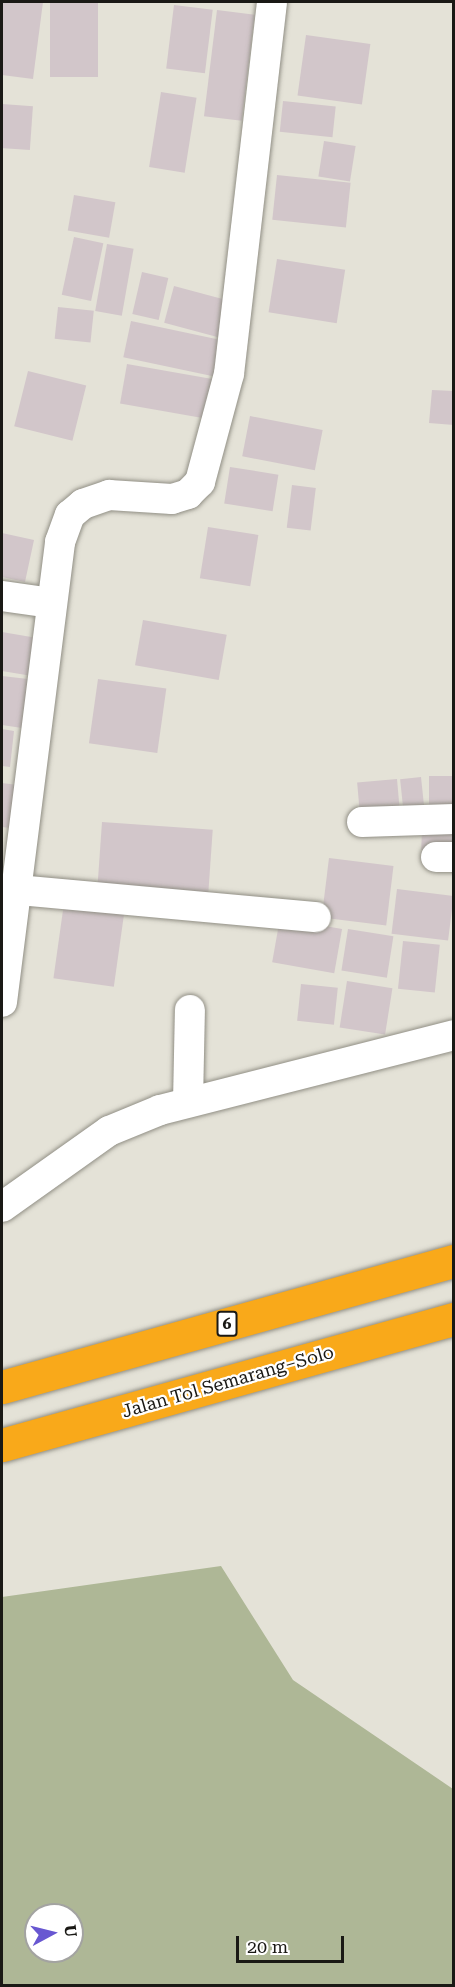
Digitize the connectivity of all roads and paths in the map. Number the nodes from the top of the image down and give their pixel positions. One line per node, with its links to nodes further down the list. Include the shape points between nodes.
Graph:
1 (272, 2): 3 (street, via 229,374 200,482 188,494 172,499 109,495 83,504 70,515 60,542)
2 (2, 596): 3 (street)
3 (52, 603): 4 (street)
4 (14, 778): 7 (street)
5 (453, 819): 6 (street)
6 (362, 822)
7 (18, 890): 8 (street); 9 (street)
8 (316, 917)
9 (2, 1002)
10 (190, 1010): 12 (street)
11 (453, 1035): 12 (street)
12 (188, 1102): 13 (street, via 109,1131)
13 (2, 1207)
14 (453, 1261): 16 (highway, 6)
15 (453, 1319): 17 (highway, Jalan Tol Semarang–Solo)
16 (2, 1387)
17 (2, 1444)

